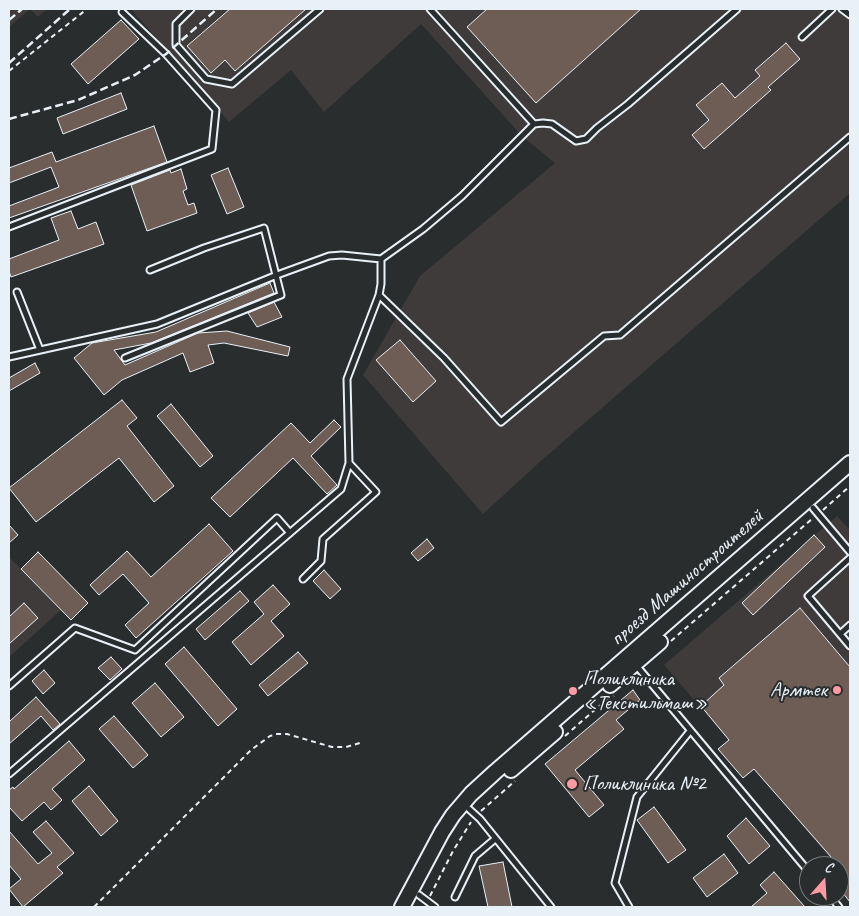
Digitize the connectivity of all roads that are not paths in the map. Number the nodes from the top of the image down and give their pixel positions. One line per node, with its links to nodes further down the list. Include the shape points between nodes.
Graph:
1 (191, 9): 2 (lane, via 176,24 176,45 206,79 232,84)
2 (320, 9)
3 (430, 9): 10 (lane)
4 (737, 9): 10 (lane, via 586,139 576,141 552,124)
5 (832, 9): 9 (lane)
6 (842, 9): 8 (lane)
7 (122, 12): 12 (lane, via 166,54 216,110 212,149)
8 (850, 14)
9 (802, 37)
10 (534, 124): 13 (lane, via 462,196)
11 (850, 137): 17 (lane, via 620,335 604,336 501,422 444,358)
12 (9, 227)
13 (381, 259): 15 (lane, via 329,256); 17 (lane)
14 (150, 270): 15 (lane, via 264,228)
15 (277, 275): 18 (lane, via 157,324); 20 (lane, via 281,295)
16 (16, 292): 18 (lane)
17 (379, 295): 21 (lane, via 347,379)
18 (40, 350): 19 (lane)
19 (9, 357)
20 (125, 358)
21 (349, 463): 25 (lane, via 341,489); 28 (lane, via 376,492 323,539 321,561)
22 (850, 464): 24 (main road, проезд Машиностроителей)
23 (850, 476): 24 (main road, проезд Машиностроителей)
24 (810, 505): 26 (lane); 32 (main road, проезд Машиностроителей)
25 (290, 533): 33 (lane, via 277,518 135,650 75,628); 35 (lane)
26 (850, 552)
27 (850, 558): 30 (lane, via 808,596)
28 (303, 579)
29 (850, 625): 30 (lane)
30 (840, 634): 31 (lane)
31 (850, 646)
32 (632, 660): 34 (lane); 36 (main road, проезд Машиностроителей); 41 (main road, проезд Машиностроителей, via 471,794 442,832)
33 (9, 686)
34 (690, 731): 38 (lane); 44 (lane, via 637,797 615,883)
35 (9, 774)
36 (469, 809): 37 (lane); 40 (main road, проезд Машиностроителей, via 445,844)
37 (495, 839): 39 (lane, via 475,856); 43 (lane)
38 (799, 860)
39 (455, 897)
40 (416, 901): 42 (lane)
41 (402, 907)
42 (435, 907)
43 (551, 907)
44 (629, 907)

